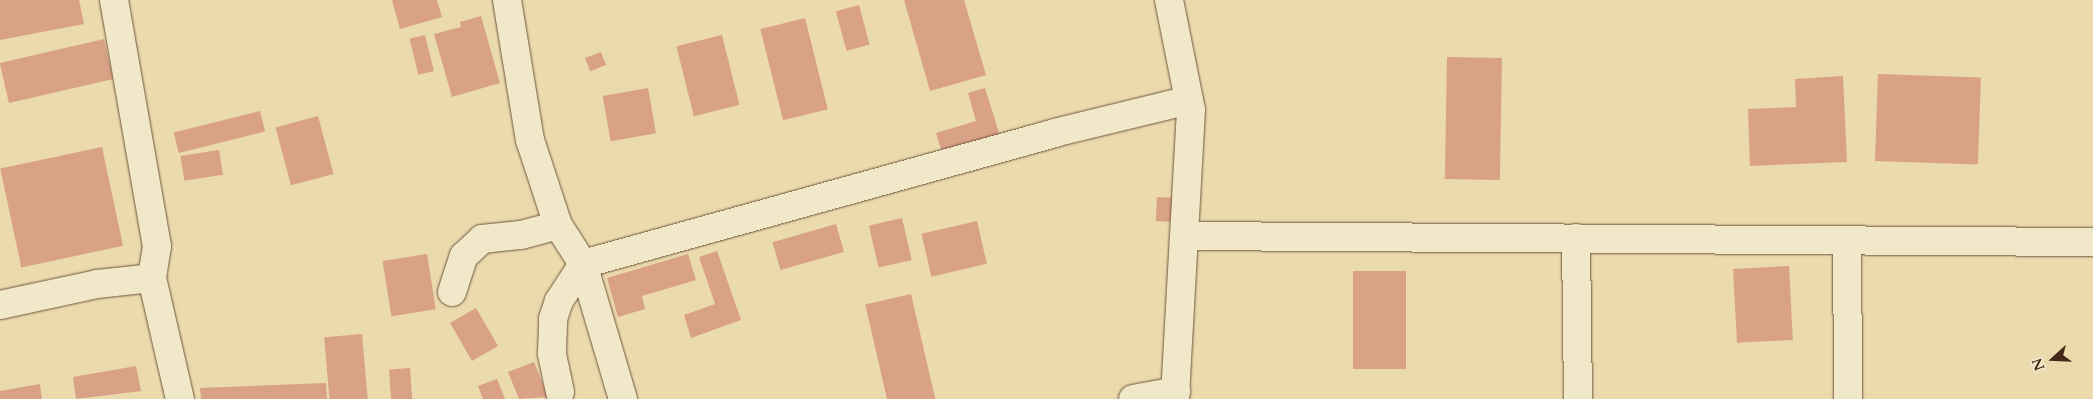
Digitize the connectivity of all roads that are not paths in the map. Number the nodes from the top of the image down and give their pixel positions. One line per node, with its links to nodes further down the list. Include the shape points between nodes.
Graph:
1 (114, 0): 11 (street, via 157,246)
2 (507, 0): 5 (street, via 530,140)
3 (1169, 0): 4 (street)
4 (1189, 100): 6 (street); 10 (street, via 1054,133)
5 (558, 225): 10 (street); 12 (street, via 521,235 482,239 464,256)
6 (1185, 236): 7 (street); 15 (street)
7 (1576, 238): 8 (street); 19 (street)
8 (1847, 241): 9 (street); 20 (street)
9 (2093, 242)
10 (584, 264): 14 (street, via 559,302 553,319 552,353); 17 (street)
11 (152, 278): 13 (street, via 97,284); 16 (street)
12 (452, 292)
13 (0, 305)
14 (560, 392)
15 (1175, 395): 18 (street)
16 (180, 399)
17 (623, 399)
18 (1133, 399)
19 (1578, 399)
20 (1848, 399)

